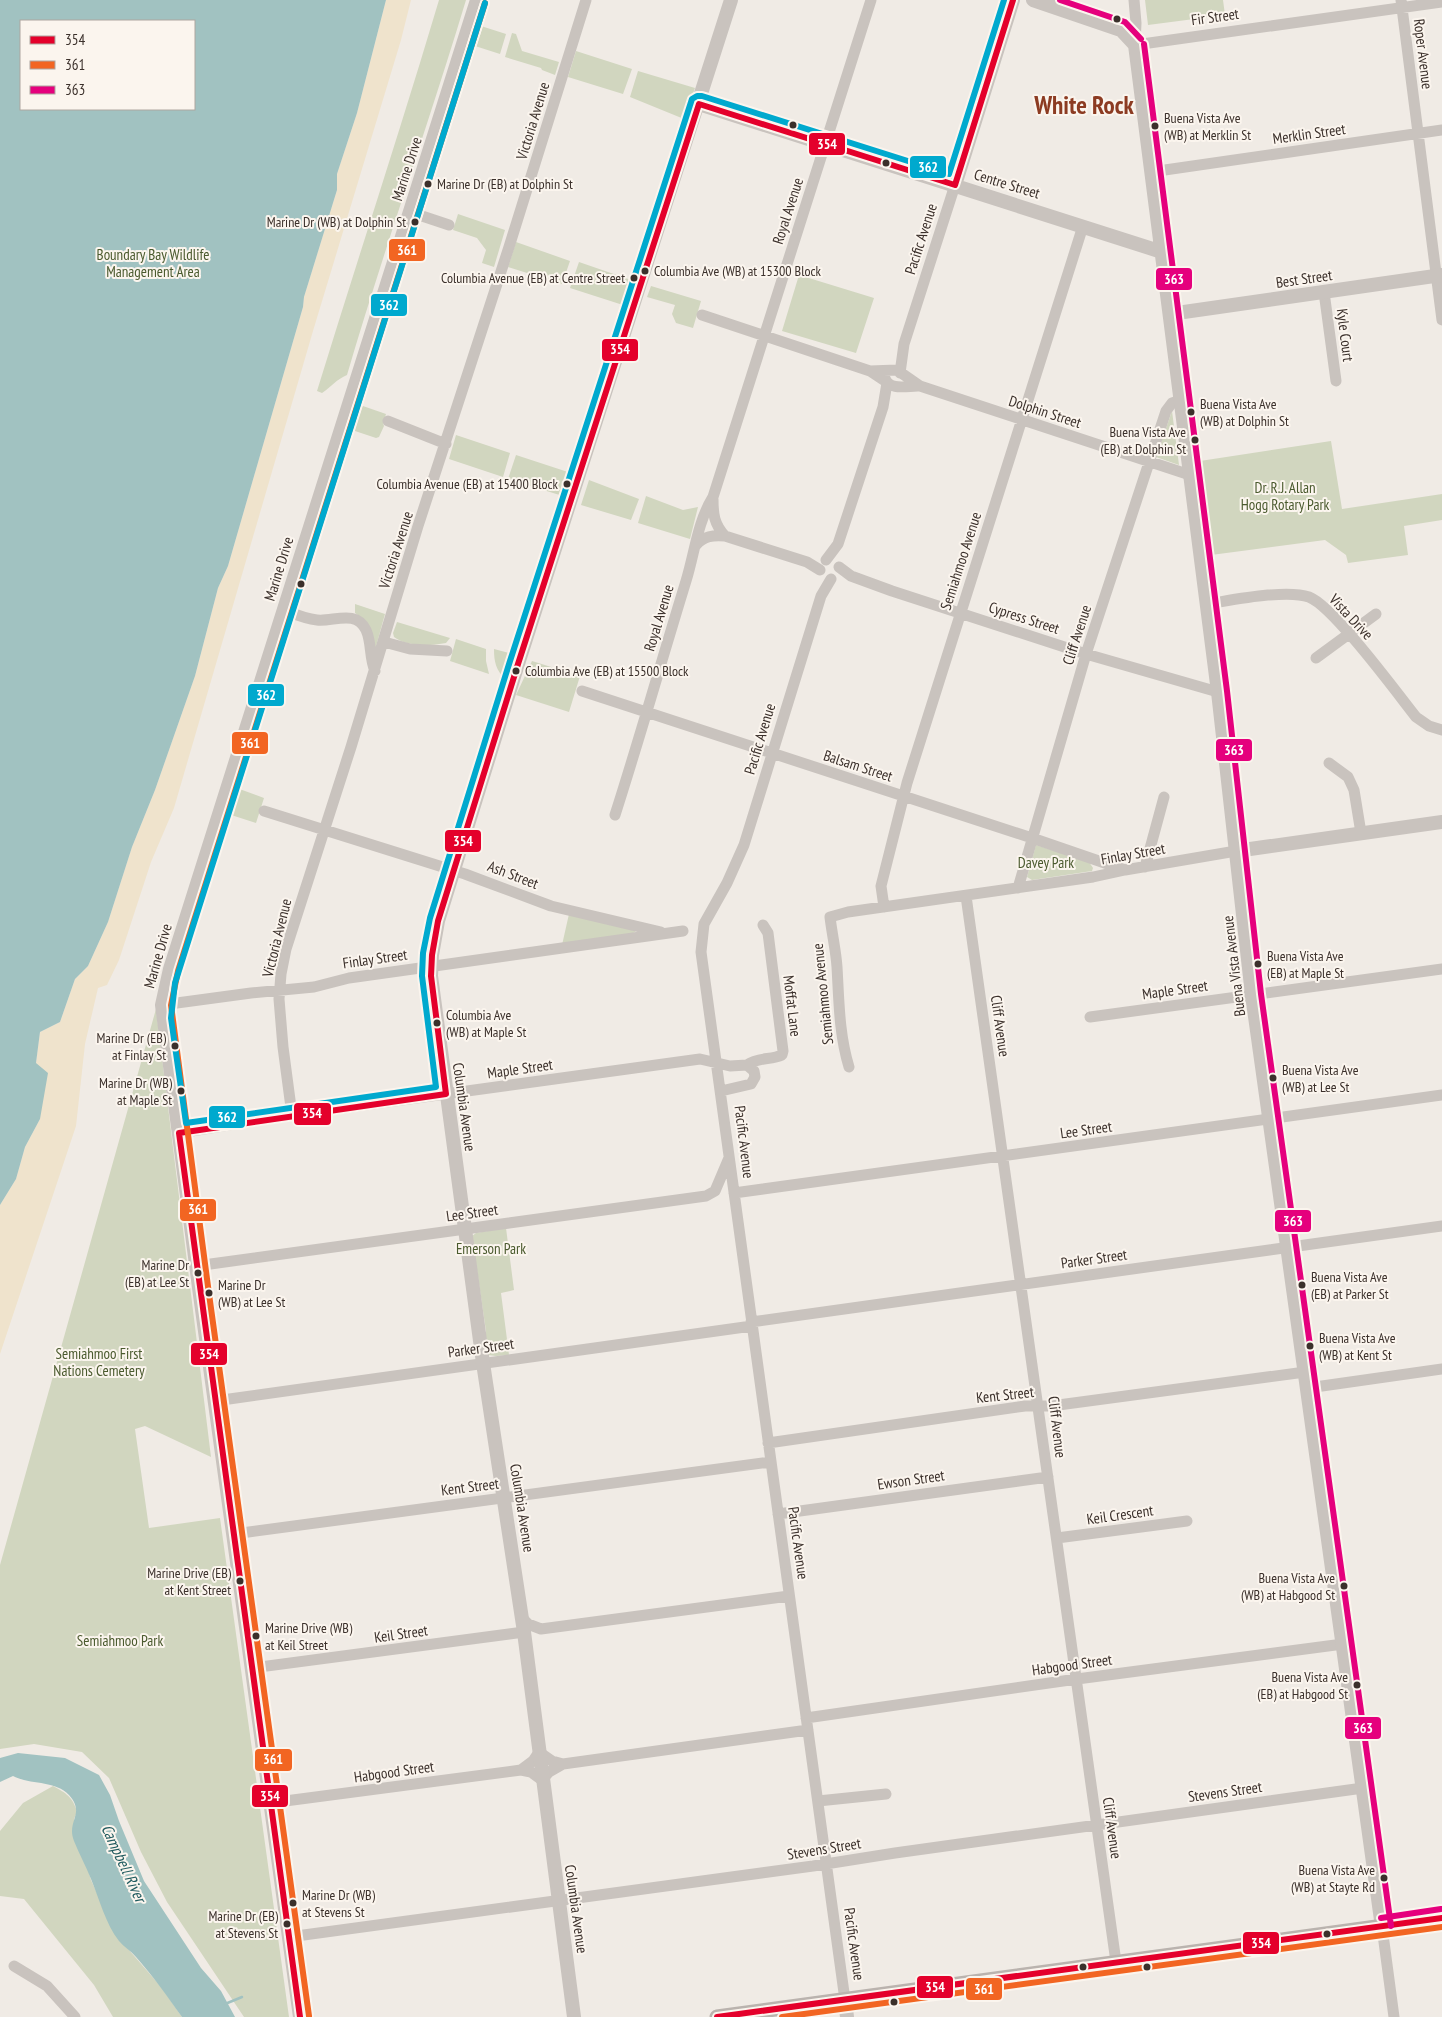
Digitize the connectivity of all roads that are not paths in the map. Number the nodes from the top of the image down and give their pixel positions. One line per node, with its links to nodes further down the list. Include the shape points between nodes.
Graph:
1 (477, 0): 17 (street, Marine Drive)
2 (586, 0): 32 (street, Victoria Avenue)
3 (731, 0): 11 (street, Columbia Avenue)
4 (871, 0): 14 (street, Royal Avenue)
5 (1014, 0): 16 (street, Pacific Avenue)
6 (1033, 0): 10 (street, via 1121,30)
7 (1134, 0): 10 (street, Buena Vista Avenue)
8 (1442, 2): 9 (street, Fir Street)
9 (1401, 4): 10 (street, Fir Street); 13 (street, Roper Avenue)
10 (1135, 45): 15 (street, Buena Vista Avenue)
11 (698, 104): 14 (street, Centre Street); 65 (street, Columbia Avenue)
12 (1442, 130): 13 (street, Merklin Street)
13 (1418, 134): 15 (street, Merklin Street); 21 (street, Roper Avenue)
14 (825, 144): 16 (street, Centre Street); 26 (street, Royal Avenue)
15 (1151, 172): 20 (street, Buena Vista Avenue)
16 (955, 185): 19 (street, Centre Street); 27 (street, Pacific Avenue)
17 (410, 212): 18 (street); 40 (street, Marine Drive)
18 (449, 224)
19 (1083, 226): 20 (street, Centre Street); 30 (street, Semiahmoo Avenue)
20 (1162, 252): 23 (street, Buena Vista Avenue)
21 (1439, 275): 22 (street, Best Street); 25 (street, Roper Avenue)
22 (1324, 292): 23 (street, Best Street); 28 (street, Kyle Court)
23 (1170, 314): 29 (street, Buena Vista Avenue)
24 (702, 316): 26 (street)
25 (1442, 320)
26 (764, 337): 27 (street); 35 (street, Royal Avenue)
27 (893, 378): 30 (street, Dolphin Street); 38 (street, Pacific Avenue)
28 (1336, 381)
29 (1181, 400): 33 (street, Cliff Avenue, via 1172,403 1166,411); 34 (street, Buena Vista Avenue)
30 (1022, 420): 33 (street, Dolphin Street); 41 (street, Semiahmoo Avenue)
31 (388, 421): 32 (street)
32 (446, 444): 44 (street, Victoria Avenue)
33 (1151, 462): 34 (street, Dolphin Street); 46 (street, Cliff Avenue)
34 (1190, 475): 39 (street, Buena Vista Avenue)
35 (713, 497): 36 (street, via 714,520); 37 (street, Royal Avenue, via 700,522)
36 (725, 536): 37 (street, via 709,536); 38 (street)
37 (696, 545): 51 (street, Royal Avenue)
38 (829, 569): 41 (street, Cypress Street); 53 (street, Pacific Avenue)
39 (1207, 604): 43 (street, Vista Drive, via 1290,594 1310,597 1324,606); 50 (street, Buena Vista Avenue)
40 (284, 610): 48 (street, via 315,620 341,617 356,620 365,629); 78 (street, Marine Drive, via 170,968)
41 (960, 613): 46 (street, Cypress Street); 55 (street, Semiahmoo Avenue)
42 (1376, 614): 43 (street)
43 (1349, 634): 47 (street); 52 (street, Vista Drive, via 1416,717)
44 (384, 642): 45 (street, via 416,650); 48 (street, Victoria Avenue)
45 (447, 651)
46 (1086, 654): 50 (street, Cypress Street); 62 (street, Cliff Avenue)
47 (1316, 658)
48 (375, 672): 60 (street, Victoria Avenue)
49 (582, 691): 51 (street, Balsam Street)
50 (1218, 692): 63 (street, Buena Vista Avenue)
51 (648, 713): 53 (street, Balsam Street); 58 (street, Royal Avenue)
52 (1442, 730)
53 (773, 754): 55 (street, Balsam Street); 80 (street, Pacific Avenue, via 744,845 702,934 701,952)
54 (1329, 763): 61 (street, via 1348,777 1354,790)
55 (904, 796): 62 (street, Balsam Street); 69 (street, Semiahmoo Avenue, via 881,886)
56 (1164, 797): 64 (street)
57 (264, 810): 60 (street, Ash Street)
58 (615, 815)
59 (1442, 822): 61 (street, Finlay Street)
60 (325, 830): 65 (street, Ash Street); 76 (street, Victoria Avenue, via 290,935)
61 (1361, 833): 63 (street, Finlay Street)
62 (1032, 838): 66 (street, Balsam Street); 67 (street, Cliff Avenue)
63 (1236, 852): 64 (street, Finlay Street); 77 (street, Buena Vista Avenue)
64 (1145, 868): 66 (street, Finlay Street)
65 (453, 870): 73 (street, Ash Street, via 551,906); 74 (street, Columbia Avenue, via 438,920)
66 (1125, 870): 67 (street, Finlay Street)
67 (1018, 888): 68 (street, Finlay Street)
68 (966, 896): 69 (street, Finlay Street); 89 (street, Cliff Avenue)
69 (884, 907): 70 (street, Finlay Street)
70 (830, 917): 82 (street, Semiahmoo Avenue, via 837,965 838,1011)
71 (763, 925): 81 (street, Moffat Lane, via 768,933 783,1051 782,1055)
72 (683, 931): 73 (street, Finlay Street)
73 (668, 934): 74 (street, Finlay Street)
74 (431, 968): 76 (street, Finlay Street); 84 (street, Columbia Avenue)
75 (1442, 969): 77 (street, Maple Street)
76 (280, 991): 78 (street, Finlay Street); 86 (street, Victoria Avenue)
77 (1252, 995): 79 (street, Maple Street); 87 (street, Buena Vista Avenue)
78 (162, 1005): 88 (street, Marine Drive)
79 (1090, 1017)
80 (717, 1064): 81 (street); 83 (street, Pacific Avenue); 84 (street, Maple Street, via 700,1059)
81 (747, 1065): 83 (street, Pacific Avenue, via 755,1074 753,1082 746,1087)
82 (849, 1067)
83 (721, 1091): 90 (street, Pacific Avenue)
84 (446, 1094): 86 (street, Maple Street); 93 (street, Columbia Avenue)
85 (1442, 1095): 87 (street, Lee Street)
86 (292, 1115): 88 (street, Maple Street)
87 (1271, 1119): 89 (street, Lee Street); 94 (street, Buena Vista Avenue)
88 (179, 1133): 95 (street, Marine Drive)
89 (1004, 1156): 91 (street, Lee Street); 96 (street, Cliff Avenue)
90 (729, 1158): 91 (street, Pacific Avenue); 93 (street, Lee Street, via 714,1191 706,1196)
91 (734, 1193): 97 (street, Pacific Avenue)
92 (1442, 1226): 94 (street, Parker Street)
93 (464, 1229): 95 (street, Lee Street); 98 (street, Columbia Avenue)
94 (1288, 1247): 96 (street, Parker Street); 100 (street, Buena Vista Avenue)
95 (196, 1266): 102 (street, Marine Drive)
96 (1022, 1284): 97 (street, Parker Street); 103 (street, Cliff Avenue)
97 (751, 1324): 98 (street, Parker Street); 104 (street, Pacific Avenue)
98 (483, 1363): 102 (street, Parker Street); 107 (street, Columbia Avenue)
99 (1442, 1369): 101 (street)
100 (1305, 1372): 101 (street, Buena Vista Avenue); 103 (street, Kent Street)
101 (1308, 1388): 116 (street, Buena Vista Avenue)
102 (215, 1401): 110 (street, Marine Drive)
103 (1039, 1406): 104 (street, Kent Street); 106 (street, Cliff Avenue)
104 (768, 1443): 105 (street, Pacific Avenue)
105 (770, 1462): 107 (street, Kent Street); 108 (street, Pacific Avenue)
106 (1048, 1477): 108 (street, Ewson Street); 111 (street, Cliff Avenue)
107 (504, 1498): 110 (street, Kent Street); 113 (street, Columbia Avenue)
108 (778, 1514): 112 (street, Pacific Avenue)
109 (1187, 1521): 111 (street, Keil Crescent)
110 (234, 1534): 117 (street, Marine Drive)
111 (1057, 1538): 118 (street, Cliff Avenue)
112 (789, 1596): 114 (street); 119 (street, Pacific Avenue)
113 (522, 1616): 114 (street, via 528,1624); 115 (street, Columbia Avenue)
114 (541, 1629): 115 (street)
115 (525, 1640): 117 (street, Keil Street); 120 (street, Columbia Avenue)
116 (1343, 1644): 118 (street, Habgood Street); 124 (street, Buena Vista Avenue)
117 (252, 1668): 127 (street, Marine Drive)
118 (1077, 1679): 119 (street, Habgood Street); 128 (street, Cliff Avenue)
119 (807, 1724): 121 (street, Habgood Street); 126 (street, Pacific Avenue)
120 (540, 1752): 121 (street); 122 (street); 123 (street, Columbia Avenue)
121 (563, 1764): 123 (street, Habgood Street)
122 (521, 1770): 123 (street); 127 (street, Habgood Street)
123 (542, 1780): 130 (street, Columbia Avenue)
124 (1363, 1788): 128 (street, Stevens Street); 132 (street, Buena Vista Avenue)
125 (886, 1794): 126 (street)
126 (818, 1801): 129 (street, Pacific Avenue)
127 (270, 1803): 133 (street, Marine Drive)
128 (1096, 1825): 129 (street, Stevens Street); 134 (street, Cliff Avenue)
129 (826, 1864): 130 (street, Stevens Street); 136 (street, Pacific Avenue)
130 (558, 1900): 133 (street, Stevens Street); 140 (street, Columbia Avenue)
131 (1442, 1918): 132 (main road)
132 (1382, 1927): 134 (main road); 143 (street)
133 (289, 1937): 139 (street, Marine Drive)
134 (1116, 1962): 136 (main road)
135 (14, 1966): 138 (street, via 47,1986)
136 (845, 2000): 137 (main road); 142 (street)
137 (753, 2014): 141 (main road)
138 (74, 2017)
139 (300, 2017)
140 (574, 2017)
141 (717, 2017)
142 (847, 2017)
143 (1394, 2017)

